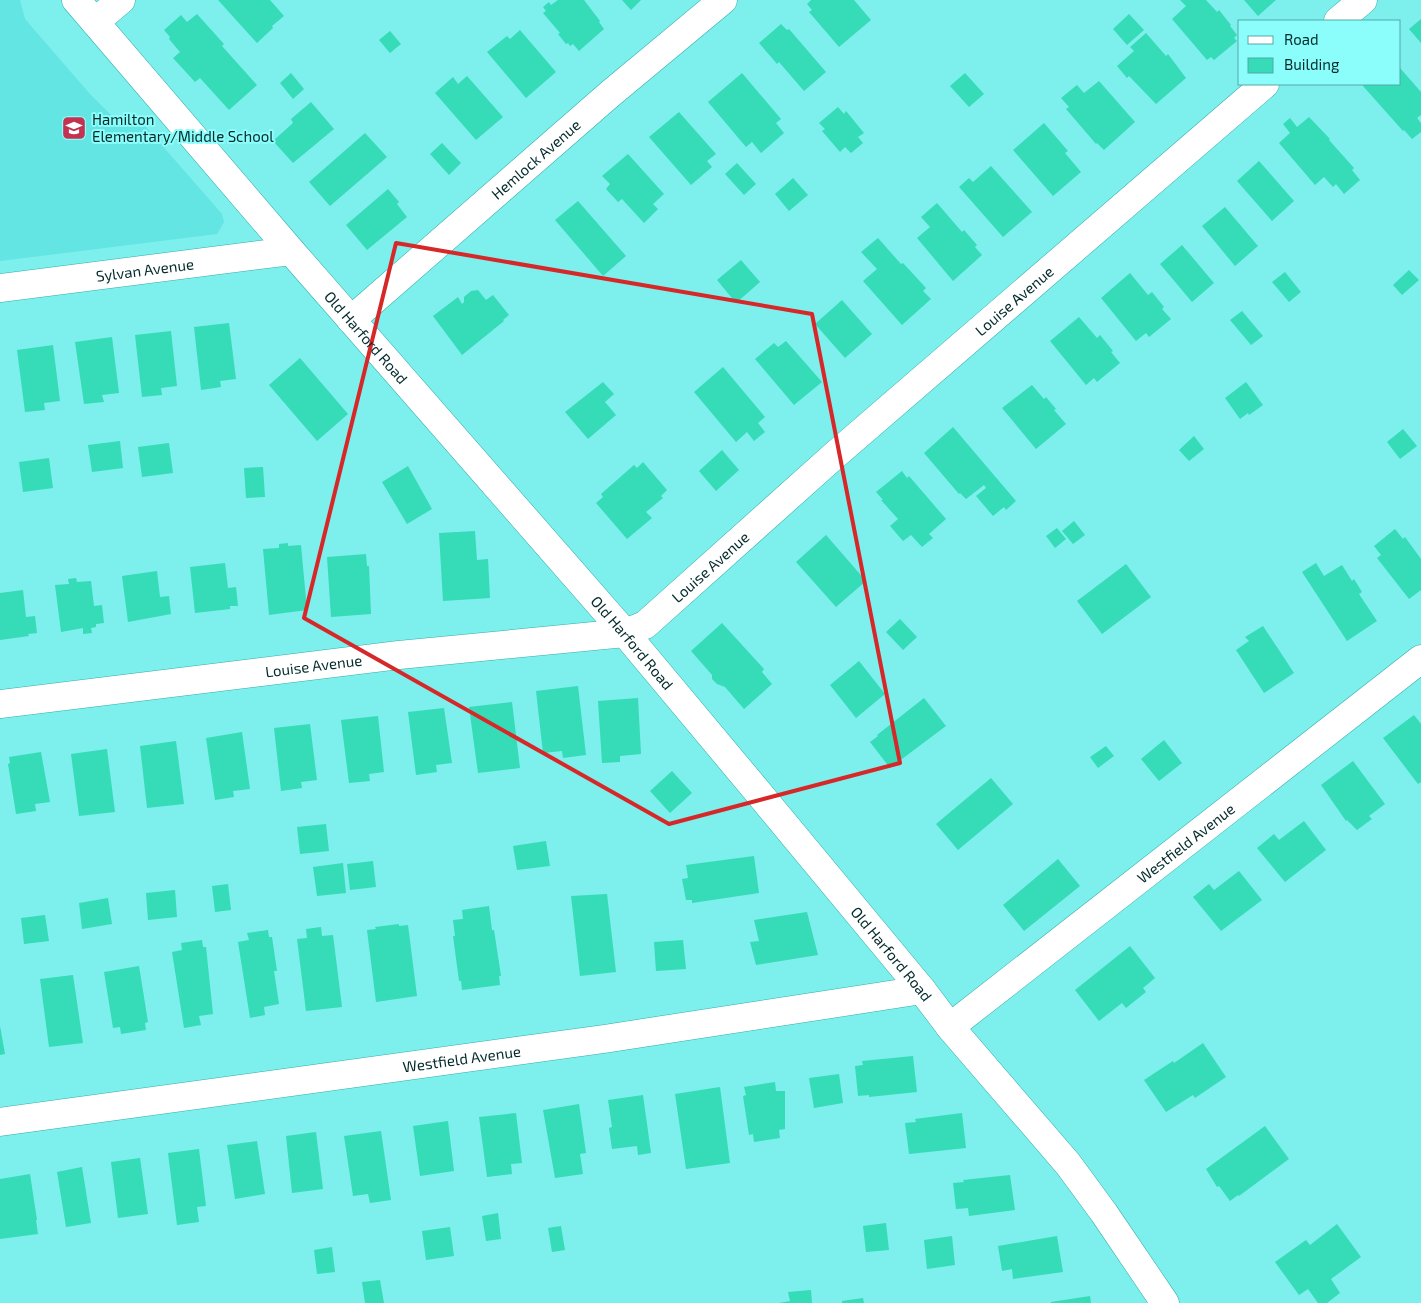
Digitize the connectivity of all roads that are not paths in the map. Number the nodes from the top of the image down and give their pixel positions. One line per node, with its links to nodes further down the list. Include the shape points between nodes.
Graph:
1 (76, 0): 6 (street, Old Harford Road)
2 (121, 0): 6 (street)
3 (722, 0): 10 (street, Hemlock Avenue)
4 (1363, 0): 5 (street)
5 (1339, 20)
6 (95, 22): 8 (street, Old Harford Road)
7 (1264, 85): 11 (street, Louise Avenue, via 836,454 644,625)
8 (291, 251): 9 (street, Sylvan Avenue); 10 (street, Old Harford Road)
9 (0, 288)
10 (351, 320): 11 (street, Old Harford Road)
11 (625, 633): 13 (street, Louise Avenue, via 399,655); 14 (street, Old Harford Road)
12 (1421, 660): 15 (street, Westfield Avenue)
13 (0, 704)
14 (922, 990): 15 (street, Old Harford Road); 16 (street, Westfield Avenue, via 604,1039)
15 (950, 1027): 17 (street, Old Harford Road, via 1068,1164)
16 (0, 1122)
17 (1165, 1303)

